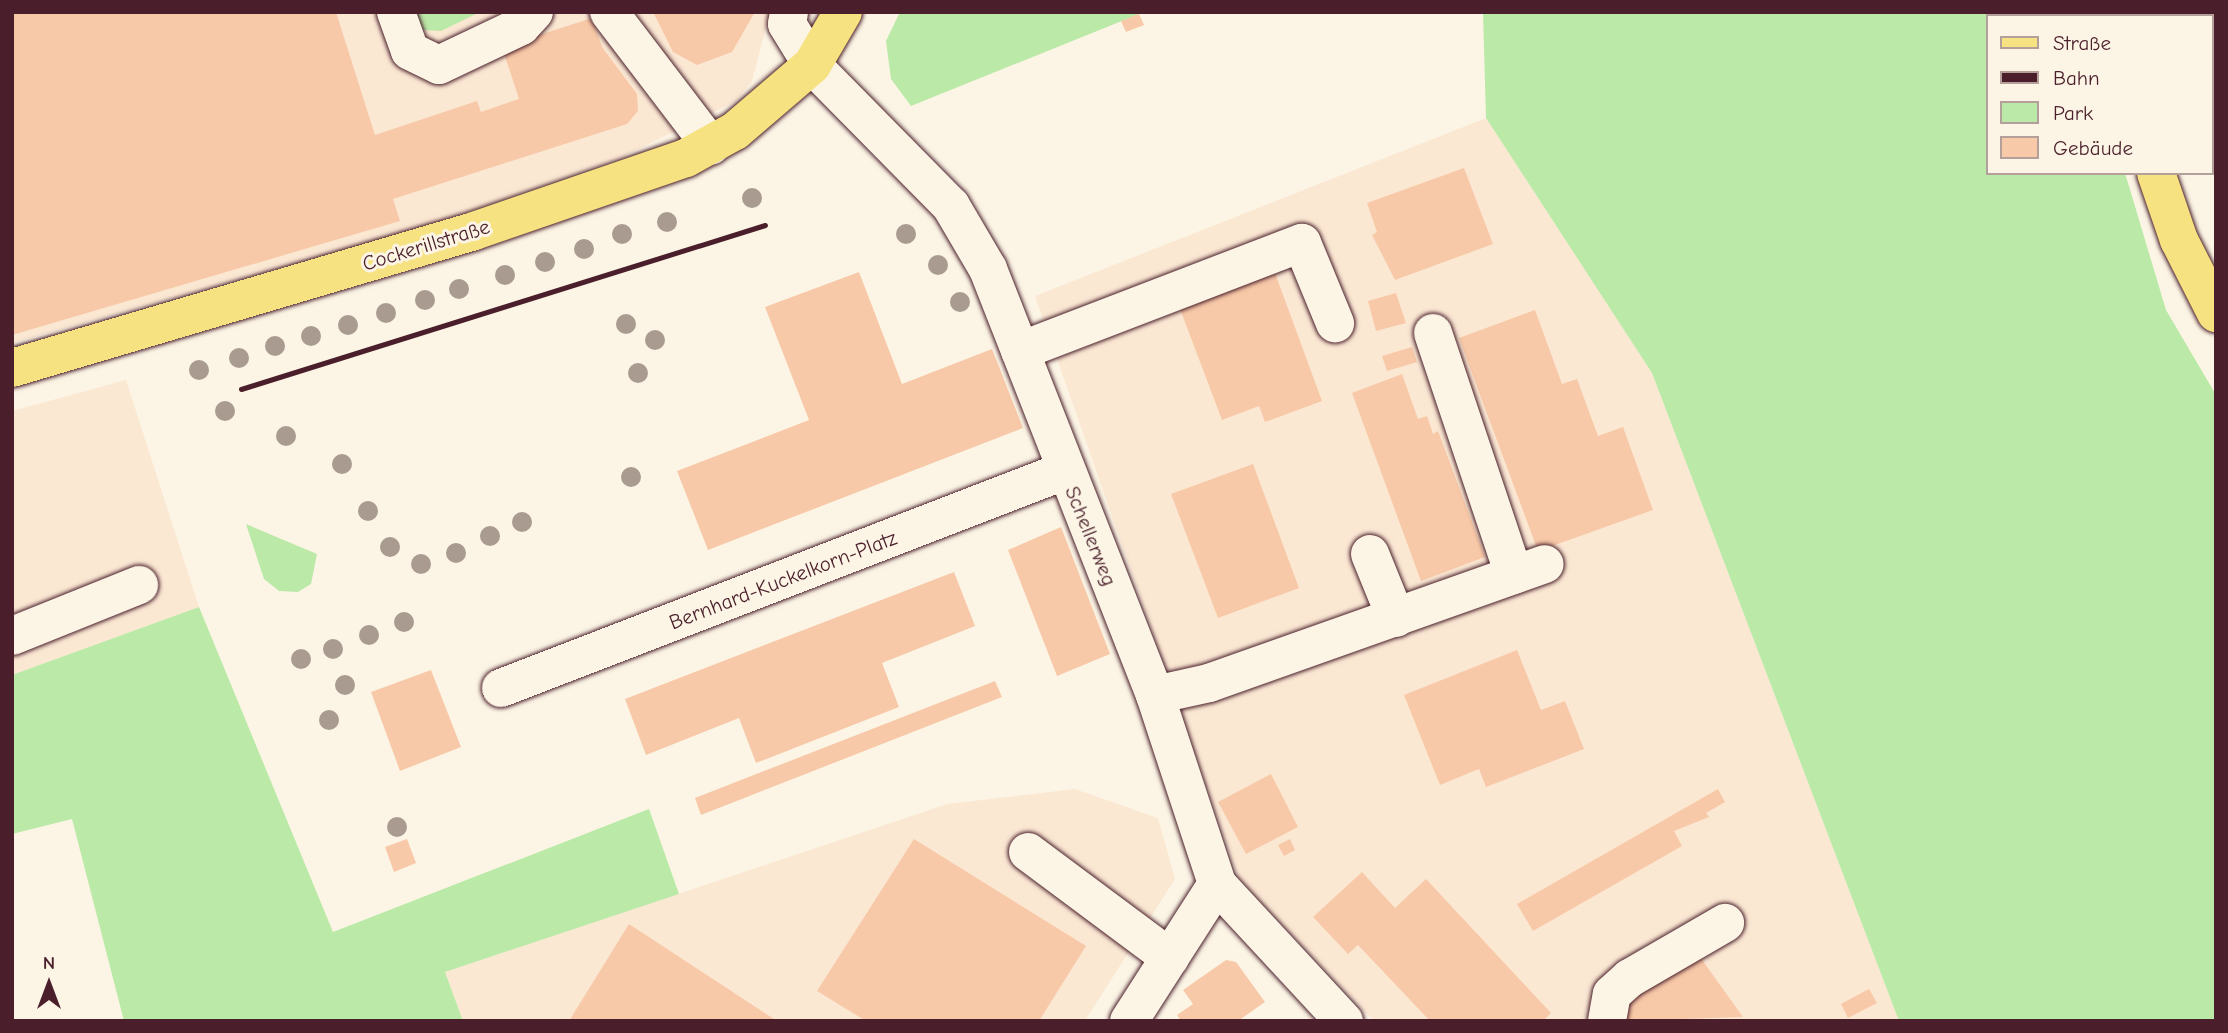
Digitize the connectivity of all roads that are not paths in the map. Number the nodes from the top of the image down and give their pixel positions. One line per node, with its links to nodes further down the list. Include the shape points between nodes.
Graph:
1 (396, 12): 2 (street, via 410,51 439,65 521,26)
2 (534, 12)
3 (609, 12): 7 (street)
4 (789, 12): 6 (street, Schellerweg, via 787,24)
5 (843, 12): 6 (main road)
6 (812, 65): 7 (main road, Cockerillstraße); 12 (street, Schellerweg, via 951,206 988,269)
7 (710, 146): 13 (main road, Cockerillstraße, via 630,181 487,227)
8 (2157, 175): 9 (main road, via 2179,240)
9 (2216, 313)
10 (1335, 323): 12 (street, via 1302,243)
11 (1433, 333): 17 (street, via 1530,569)
12 (1020, 351): 14 (street, Schellerweg)
13 (12, 368)
14 (1065, 471): 19 (street, Bernhard-Kuckelkorn-Platz); 20 (street, Schellerweg)
15 (1370, 554): 17 (street)
16 (139, 585): 18 (street)
17 (1396, 618): 20 (street)
18 (12, 636)
19 (501, 688)
20 (1155, 695): 22 (street, Schellerweg)
21 (1028, 852): 24 (street)
22 (1217, 884): 24 (street); 26 (street, Schellerweg)
23 (1725, 923): 27 (street, via 1630,978 1612,994)
24 (1170, 958): 25 (street)
25 (1129, 1021)
26 (1344, 1021)
27 (1606, 1021)

